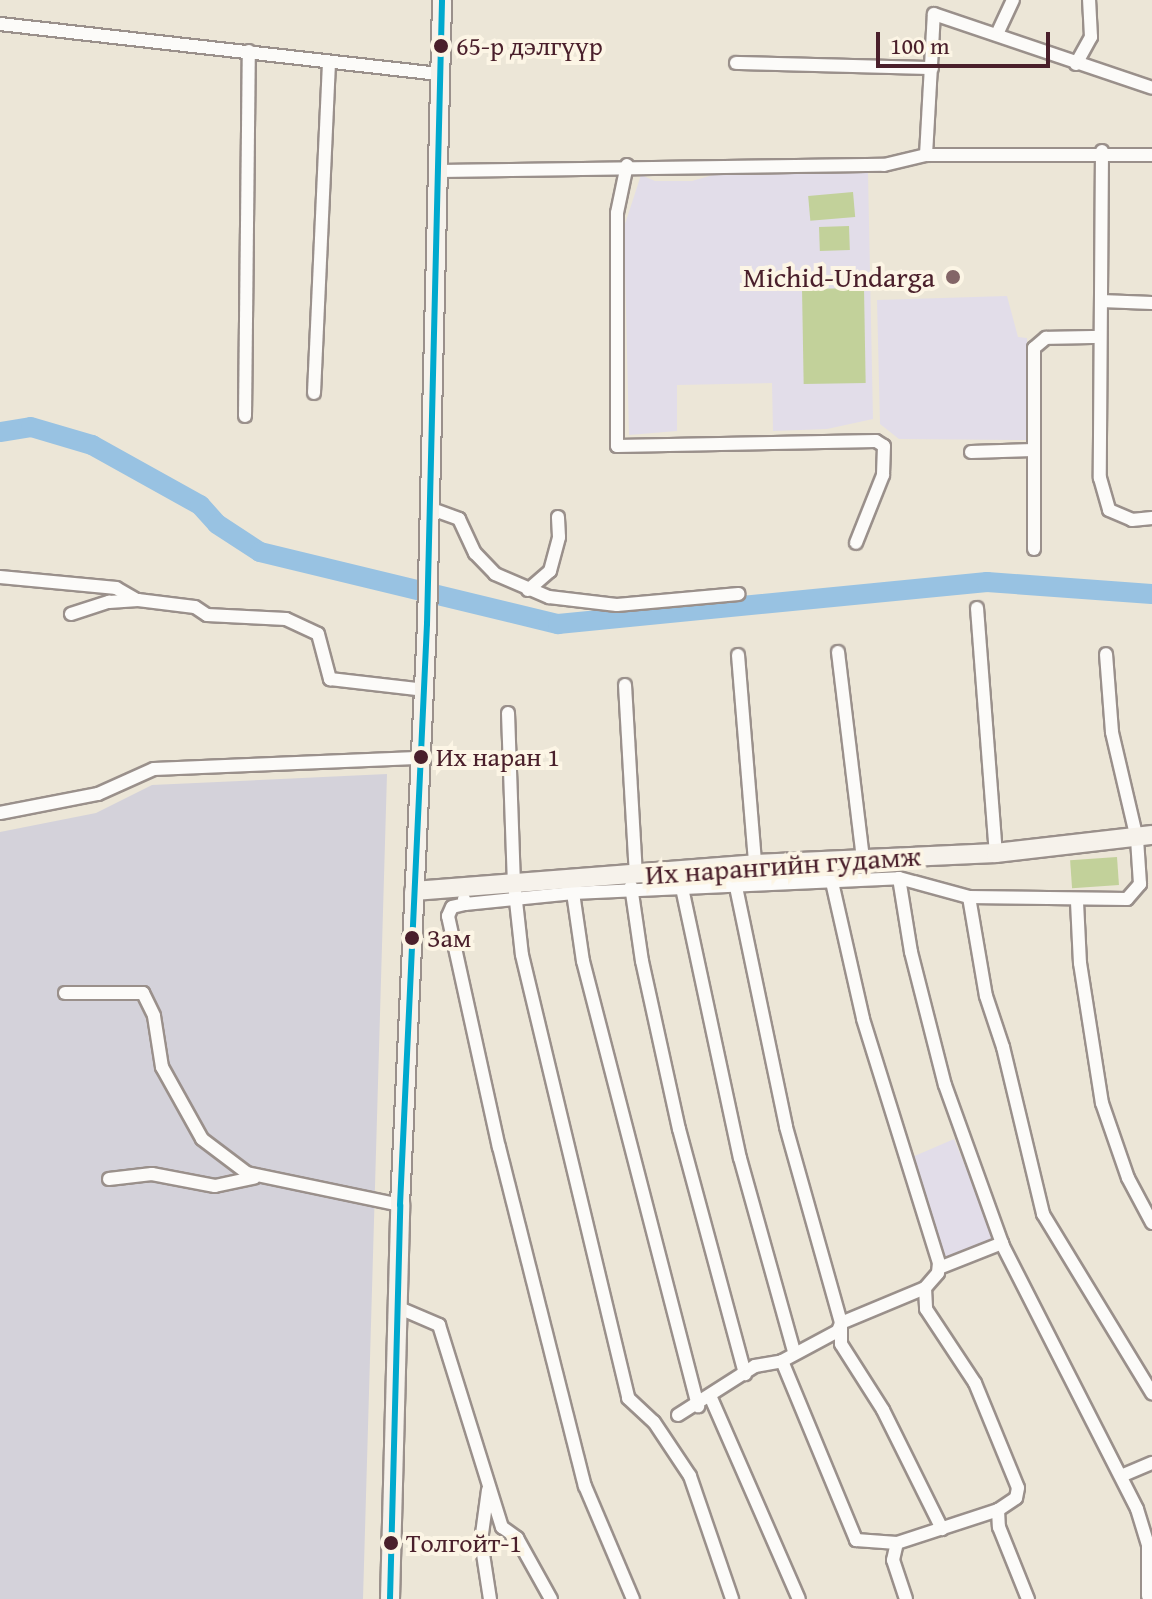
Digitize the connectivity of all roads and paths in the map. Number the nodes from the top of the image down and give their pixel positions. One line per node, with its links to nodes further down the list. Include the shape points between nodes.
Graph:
1 (442, 0): 13 (main road)
2 (931, 0): 5 (street)
3 (1013, 0): 7 (street)
4 (1089, 0): 11 (street, via 1091,37)
5 (934, 14): 7 (street); 12 (street)
6 (0, 24): 8 (street)
7 (998, 32): 11 (street)
8 (249, 51): 9 (street); 24 (street)
9 (329, 62): 13 (street); 23 (street)
10 (736, 63): 12 (street)
11 (1076, 64): 14 (street)
12 (932, 68): 16 (street)
13 (441, 74): 19 (main road)
14 (1151, 86)
15 (1102, 151): 16 (street); 17 (street); 20 (street)
16 (926, 155): 18 (street, via 884,165)
17 (1152, 155)
18 (627, 165): 19 (street); 30 (street, via 617,213 617,446 876,441 884,446 883,475)
19 (440, 171): 27 (main road)
20 (1101, 301): 21 (street); 22 (street)
21 (1152, 303)
22 (1099, 337): 25 (street, via 1046,338 1034,348); 29 (street, via 1103,496 1119,517)
23 (314, 393)
24 (245, 416)
25 (1033, 450): 26 (street); 31 (street)
26 (971, 452)
27 (429, 516): 33 (street, via 459,519 484,564); 42 (main road)
28 (558, 517): 33 (street, via 550,571)
29 (1152, 518)
30 (856, 543)
31 (1034, 549)
32 (0, 577): 35 (street, via 116,588)
33 (528, 590): 34 (street, via 617,605)
34 (739, 594)
35 (138, 600): 37 (street); 42 (street, via 195,607 207,615 286,619 318,634 330,679)
36 (977, 608): 47 (street)
37 (71, 614)
38 (838, 652): 48 (street)
39 (1106, 654): 46 (street, via 1112,732)
40 (738, 655): 49 (street)
41 (625, 685): 51 (street)
42 (425, 690): 44 (main road)
43 (508, 713): 58 (street)
44 (422, 758): 45 (street, via 154,769 98,794); 57 (main road)
45 (0, 813)
46 (1144, 837): 47 (main road, Их нарангийн гудамж); 53 (street)
47 (996, 853): 48 (main road, Их нарангийн гудамж)
48 (863, 858): 49 (main road, Их нарангийн гудамж)
49 (755, 864): 51 (main road, Их нарангийн гудамж)
50 (899, 878): 52 (street); 60 (street); 67 (street, via 936,1055)
51 (632, 880): 54 (main road, Их нарангийн гудамж); 56 (street); 74 (street, via 642,961 679,1129)
52 (832, 882): 55 (street); 68 (street, via 863,1019)
53 (1146, 884): 61 (street, via 1127,899)
54 (572, 886): 58 (main road, Их нарангийн гудамж); 77 (street, via 602,1038)
55 (736, 887): 56 (street); 71 (street, via 786,1127)
56 (682, 888): 72 (street, via 740,1158)
57 (414, 891): 59 (main road, Их нарангийн гудамж); 65 (main road)
58 (514, 892): 59 (main road, Их нарангийн гудамж); 90 (street, via 522,955 628,1398 654,1422 690,1476)
59 (464, 896): 89 (street, via 448,916 499,1147 585,1486)
60 (969, 897): 61 (street); 75 (street, via 986,996 1043,1214)
61 (1077, 902): 66 (street, via 1080,963 1102,1103 1128,1178)
62 (65, 993): 63 (street, via 143,993 150,1001 162,1067 202,1139 247,1173)
63 (261, 1177): 64 (street, via 215,1186 152,1174); 65 (street)
64 (109, 1179)
65 (400, 1205): 70 (main road)
66 (1152, 1223)
67 (1002, 1243): 68 (street); 80 (street)
68 (939, 1268): 69 (street)
69 (925, 1288): 71 (street); 82 (street, via 926,1309 975,1383 1018,1488 1016,1498)
70 (397, 1307): 81 (street, via 439,1325); 86 (main road)
71 (841, 1323): 72 (street, via 838,1331); 83 (street, via 841,1344 883,1410)
72 (794, 1352): 73 (street)
73 (782, 1361): 74 (street, via 755,1366); 84 (street, via 856,1540)
74 (745, 1374): 76 (street)
75 (1152, 1393)
76 (711, 1398): 77 (street); 91 (street)
77 (698, 1406): 78 (street)
78 (678, 1415)
79 (1152, 1463): 80 (street)
80 (1121, 1476): 85 (street, via 1148,1545)
81 (488, 1487): 87 (street, via 481,1541); 88 (street, via 502,1527 517,1538)
82 (998, 1510): 83 (street); 93 (street, via 999,1527)
83 (942, 1529): 84 (street)
84 (897, 1543): 92 (street, via 893,1560)
85 (1147, 1597)
86 (390, 1599)
87 (490, 1599)
88 (551, 1599)
89 (633, 1599)
90 (732, 1599)
91 (799, 1599)
92 (906, 1599)
93 (1028, 1599)

